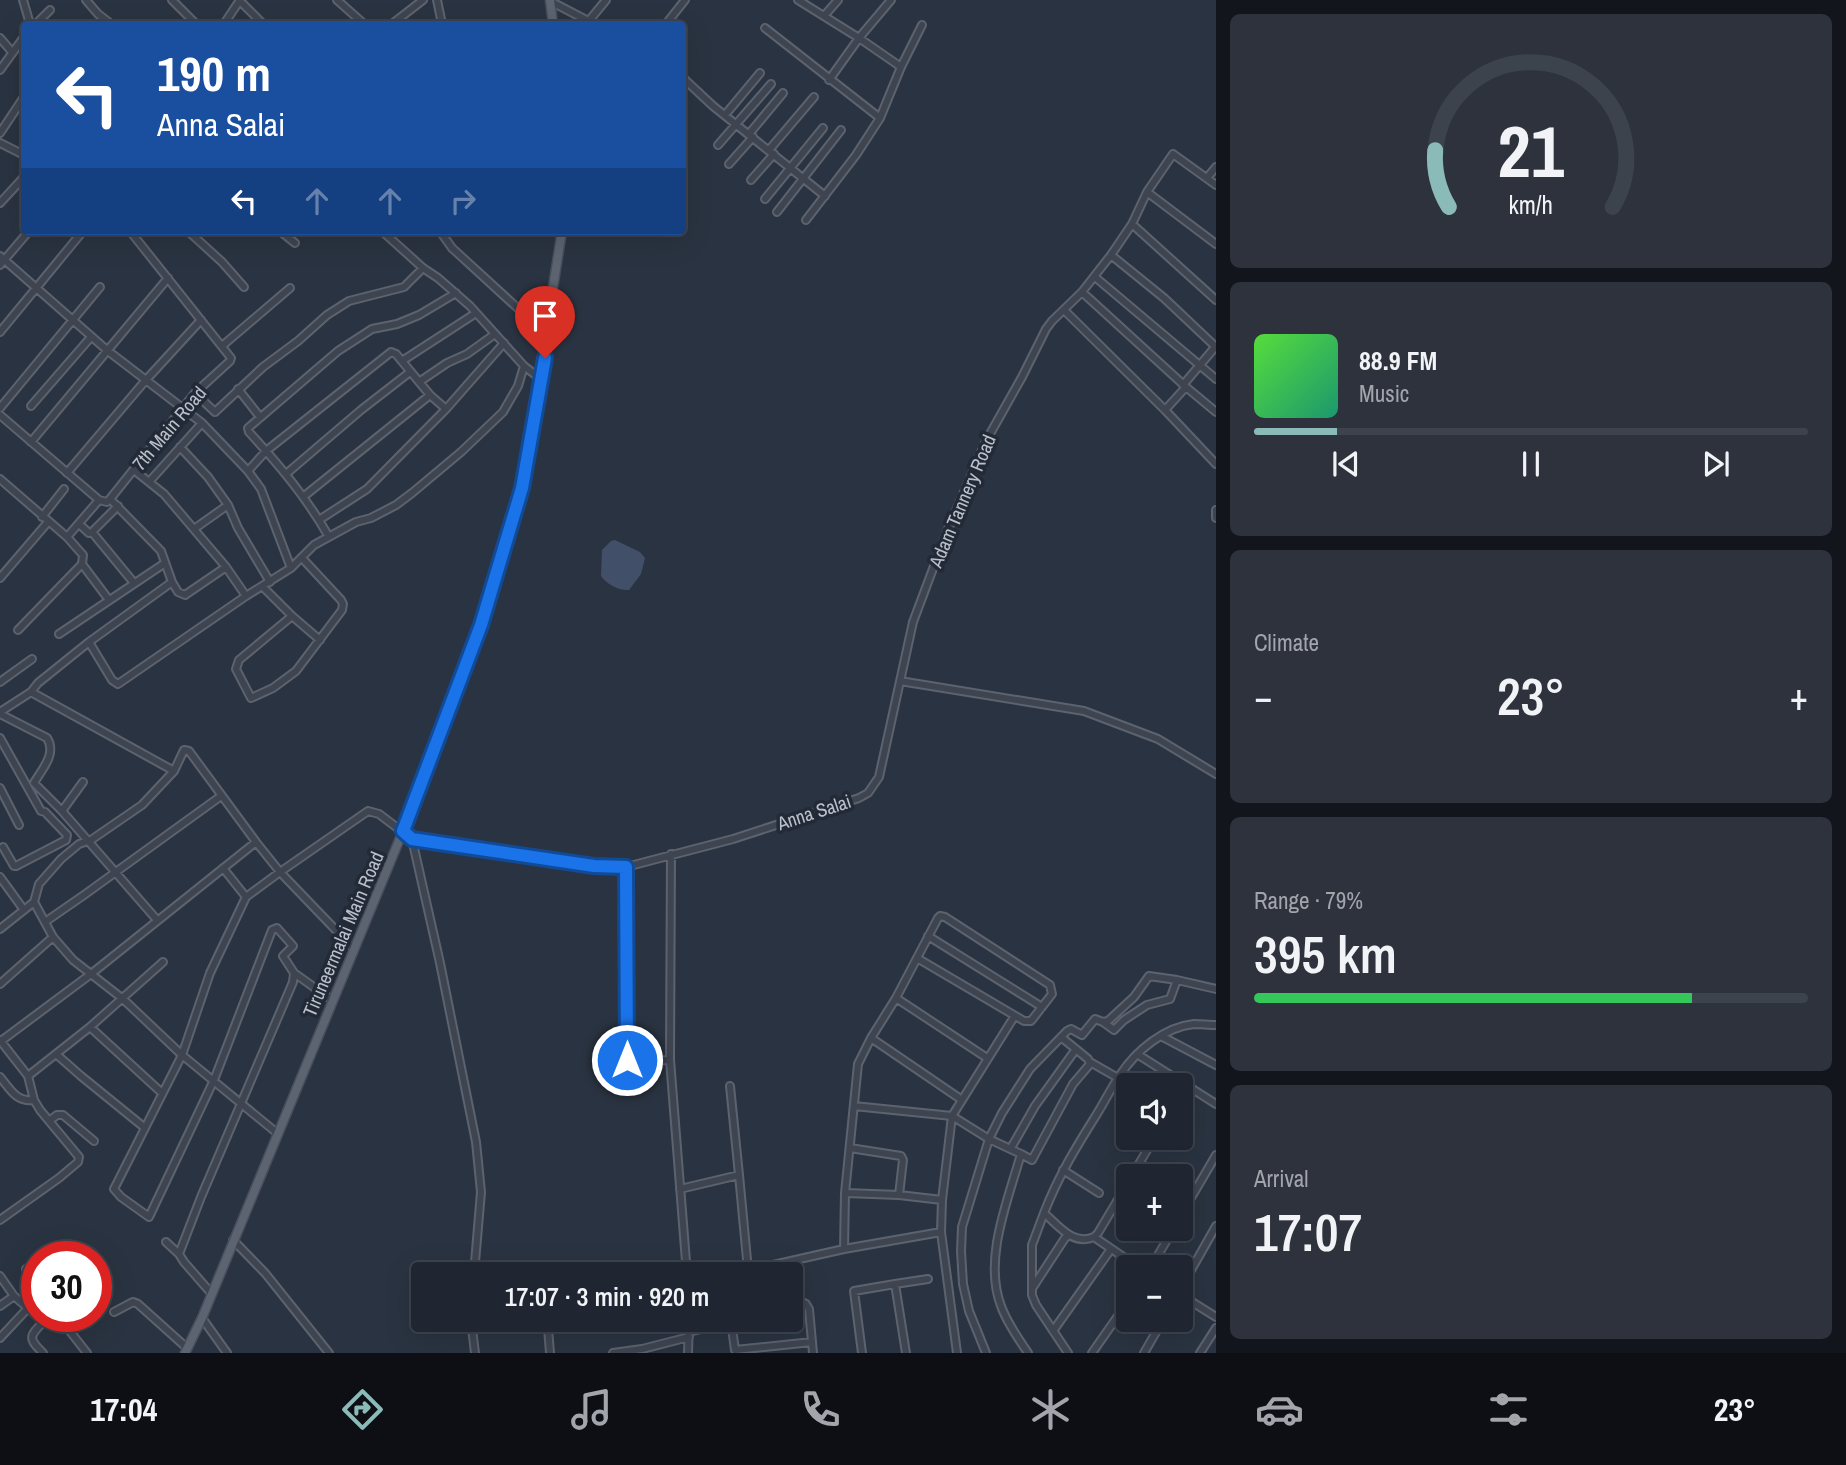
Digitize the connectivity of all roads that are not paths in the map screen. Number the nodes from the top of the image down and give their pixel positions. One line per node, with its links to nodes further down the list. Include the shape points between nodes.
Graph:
1 (23, 0): 16 (street)
2 (172, 0): 19 (street)
3 (240, 0): 20 (street); 21 (street)
4 (337, 0): 22 (street)
5 (437, 0): 24 (street)
6 (550, 0): 25 (main road); 26 (street)
7 (606, 0): 27 (street)
8 (685, 0): 28 (street)
9 (798, 0): 15 (street)
10 (838, 0): 15 (street)
11 (891, 0): 32 (street)
12 (90, 1): 18 (street)
13 (419, 1): 23 (street)
14 (51, 10): 17 (street)
15 (824, 16): 32 (street)
16 (29, 21)
17 (39, 21)
18 (107, 21)
19 (193, 21)
20 (226, 21)
21 (260, 21)
22 (361, 21)
23 (395, 21)
24 (441, 21)
25 (553, 21)
26 (587, 21)
27 (592, 21)
28 (668, 21)
29 (922, 25): 35 (street)
30 (765, 28): 38 (street)
31 (0, 38): 34 (street)
32 (859, 38): 35 (street); 38 (street)
33 (21, 41): 34 (street)
34 (12, 52): 36 (street)
35 (901, 67): 45 (street)
36 (0, 70)
37 (760, 73): 44 (street)
38 (829, 80): 45 (street)
39 (686, 81): 44 (street)
40 (771, 84): 46 (street)
41 (783, 93): 50 (street)
42 (814, 97): 53 (street)
43 (21, 102): 49 (street)
44 (725, 115): 46 (street)
45 (880, 118): 64 (street)
46 (737, 125): 50 (street); 52 (street)
47 (823, 128): 57 (street)
48 (841, 130): 58 (street)
49 (0, 133)
50 (751, 136): 53 (street); 55 (street)
51 (0, 143): 54 (street)
52 (718, 145)
53 (772, 152): 57 (street); 61 (street)
54 (21, 154)
55 (729, 164)
56 (1216, 167): 59 (street)
57 (791, 168): 58 (street); 65 (street)
58 (804, 178): 64 (street); 67 (street)
59 (1207, 178): 62 (street); 63 (street, Adam Tannery Road, via 1173,154)
60 (21, 180): 66 (street)
61 (751, 180)
62 (1216, 185)
63 (1147, 192): 69 (street, Adam Tannery Road); 79 (street)
64 (825, 196): 68 (street)
65 (765, 199)
66 (0, 203)
67 (776, 212)
68 (806, 220)
69 (1132, 224): 80 (street, Adam Tannery Road); 91 (street)
70 (25, 235): 81 (street)
71 (80, 235): 85 (street)
72 (133, 235): 84 (street)
73 (192, 235): 87 (street)
74 (285, 235): 78 (street)
75 (386, 235): 82 (street)
76 (443, 235): 98 (street)
77 (561, 235): 98 (main road, Tiruneermalai Main Road)
78 (295, 243)
79 (1216, 244)
80 (1111, 255): 83 (street, Adam Tannery Road); 102 (street)
81 (1, 261): 85 (street)
82 (423, 268): 90 (street); 113 (street, via 398,290 349,301 338,308)
83 (1095, 277): 89 (street, Adam Tannery Road); 105 (street)
84 (168, 278): 95 (street); 103 (street)
85 (37, 287): 94 (street); 96 (street)
86 (100, 287): 94 (street)
87 (244, 287)
88 (290, 288): 101 (street)
89 (1082, 292): 92 (street, Adam Tannery Road); 112 (street)
90 (456, 293): 93 (street); 123 (street, via 419,315 372,329 338,351)
91 (1216, 300)
92 (1064, 310): 120 (street); 168 (street, Adam Tannery Road, via 1046,329 986,441 913,622)
93 (476, 313): 97 (street); 104 (street)
94 (73, 320): 99 (street); 117 (street)
95 (201, 320): 101 (street); 110 (street)
96 (0, 332)
97 (495, 334): 100 (street); 111 (street)
98 (547, 335): 108 (main road, Tiruneermalai Main Road)
99 (92, 337): 103 (street); 116 (street)
100 (504, 343): 106 (street); 119 (street)
101 (222, 346): 114 (street, 7th Main Road, via 230,361)
102 (1216, 346): 105 (street)
103 (108, 351): 110 (street); 125 (street)
104 (402, 361): 107 (street); 127 (street, via 391,352)
105 (1200, 365): 109 (street); 112 (street)
106 (524, 366): 108 (street); 149 (street, via 503,412 461,452 396,505)
107 (410, 372): 111 (street); 132 (street)
108 (542, 380): 181 (main road, Tiruneermalai Main Road, via 522,488 481,625)
109 (1216, 380)
110 (145, 381): 118 (street); 131 (street)
111 (419, 382): 115 (street)
112 (1185, 386): 120 (street); 121 (street)
113 (238, 389): 114 (street, via 215,412); 123 (street)
114 (195, 393): 118 (street, 7th Main Road)
115 (430, 394): 119 (street); 136 (street)
116 (31, 405)
117 (0, 408)
118 (183, 409): 124 (street); 129 (street, 7th Main Road)
119 (446, 409): 144 (street, via 367,489)
120 (1165, 410): 128 (street)
121 (1216, 412)
122 (0, 415): 125 (street)
123 (260, 417): 127 (street, via 248,428)
124 (202, 423): 126 (street); 130 (street)
125 (32, 442): 131 (street)
126 (180, 447): 134 (street); 139 (street)
127 (266, 451): 130 (street); 132 (street)
128 (1216, 464)
129 (134, 470): 134 (street); 137 (street, 7th Main Road)
130 (248, 471): 154 (street, via 261,489)
131 (67, 473): 138 (street)
132 (286, 474): 136 (street)
133 (0, 479): 143 (street)
134 (149, 482): 146 (street)
135 (64, 489): 143 (street)
136 (303, 497): 144 (street)
137 (110, 499): 138 (street); 140 (street)
138 (99, 500): 145 (street)
139 (228, 505): 146 (street); 157 (street)
140 (118, 506): 147 (street); 151 (street, via 161,551)
141 (1216, 510): 142 (street)
142 (1216, 518)
143 (45, 520): 148 (street); 155 (street)
144 (319, 520): 149 (street)
145 (79, 523): 147 (street); 148 (street)
146 (194, 528): 153 (street)
147 (92, 532): 158 (street)
148 (67, 537): 152 (street, via 83,555)
149 (329, 537): 150 (street)
150 (302, 558): 154 (street); 165 (street, via 343,604)
151 (165, 562): 156 (street); 158 (street)
152 (82, 564): 161 (street); 163 (street)
153 (226, 567): 156 (street, via 185,595); 160 (street)
154 (291, 568): 157 (street)
155 (0, 578)
156 (172, 582): 166 (street)
157 (270, 582): 159 (street)
158 (134, 583): 161 (street)
159 (263, 586): 160 (street); 162 (street)
160 (246, 596): 166 (street, via 118,684)
161 (109, 600): 164 (street)
162 (292, 616): 165 (street); 165 (street, via 236,664 251,698 296,671)
163 (18, 630)
164 (59, 634)
165 (320, 640)
166 (89, 642): 170 (street)
167 (33, 659): 169 (street)
168 (900, 681): 174 (street, via 1084,711 1158,738); 186 (street, Anna Salai, via 879,777 868,793 733,839)
169 (0, 682)
170 (31, 692): 171 (street); 173 (street)
171 (0, 713): 179 (street, via 51,744 52,751 34,783)
172 (0, 738): 185 (street, via 41,811 67,835 16,866)
173 (174, 771): 177 (street, via 184,750 189,751); 183 (street, via 142,805)
174 (1216, 774)
175 (83, 782): 179 (street)
176 (0, 788): 178 (street)
177 (221, 796): 184 (street); 189 (street)
178 (3, 801): 180 (street)
179 (62, 811): 183 (street)
180 (19, 825)
181 (403, 831): 182 (street); 190 (street, via 368,811); 200 (main road, Tiruneermalai Main Road)
182 (412, 839): 187 (street, Anna Salai); 276 (street, via 476,1142 481,1192)
183 (88, 841): 189 (street); 193 (street, via 61,859 38,884)
184 (256, 842): 188 (street); 190 (street)
185 (3, 847)
186 (671, 854): 187 (street, Anna Salai); 225 (street)
187 (626, 867): 225 (street, via 627,1060)
188 (223, 868): 192 (street); 195 (street)
189 (114, 872): 195 (street); 196 (street)
190 (280, 872): 192 (street); 200 (street)
191 (0, 877): 194 (street)
192 (246, 897): 223 (street, via 210,973)
193 (34, 902): 194 (street); 196 (street)
194 (24, 910): 197 (street)
195 (157, 920): 204 (street)
196 (45, 922): 199 (street)
197 (0, 929)
198 (928, 936): 201 (street); 211 (street); 211 (street, via 939,916 945,917 1050,985 1052,993)
199 (53, 937): 204 (street); 206 (street)
200 (354, 949): 210 (main road, Tiruneermalai Main Road)
201 (917, 958): 208 (street); 212 (street)
202 (163, 961): 209 (street)
203 (294, 973): 210 (street); 233 (street, via 283,956 293,946 275,928); 240 (street)
204 (91, 974): 209 (street); 219 (street)
205 (1177, 980): 207 (street); 213 (street, via 1149,976 1134,997); 213 (street, via 1170,999 1147,1005 1114,1030)
206 (0, 984)
207 (1216, 989)
208 (896, 998): 218 (street); 224 (street)
209 (122, 999): 215 (street); 223 (street)
210 (332, 1000): 246 (main road, Tiruneermalai Main Road)
211 (1042, 1007): 212 (street, via 1028,1022)
212 (1014, 1017): 224 (street)
213 (1103, 1022): 217 (street, via 1095,1019 1082,1035 1071,1029)
214 (1216, 1025): 216 (street, via 1194,1024)
215 (90, 1027): 221 (street); 237 (street)
216 (1161, 1036): 222 (street); 227 (street)
217 (1061, 1037): 220 (street); 247 (street, via 1030,1069)
218 (870, 1038): 239 (street); 242 (street, via 858,1064)
219 (0, 1041): 230 (street)
220 (1076, 1049): 226 (street); 249 (street)
221 (56, 1054): 230 (street); 245 (street)
222 (1137, 1054): 228 (street); 229 (street)
223 (181, 1055): 233 (street); 237 (street)
224 (987, 1058): 239 (street)
225 (670, 1060): 255 (street)
226 (1090, 1062): 232 (street); 251 (street, via 1073,1084 1035,1162)
227 (1216, 1065)
228 (1122, 1073)
229 (1166, 1073)
230 (28, 1076): 238 (street)
231 (0, 1077): 238 (street, via 17,1097)
232 (1116, 1077)
233 (214, 1080): 240 (street); 245 (street, via 149,1217 114,1189)
234 (1116, 1081): 253 (street)
235 (730, 1086): 254 (street)
236 (1193, 1090): 241 (street)
237 (162, 1093): 245 (street)
238 (34, 1100): 244 (street)
239 (962, 1100): 243 (street)
240 (241, 1103): 246 (street); 274 (street)
241 (1216, 1104)
242 (854, 1106): 243 (street); 250 (street)
243 (952, 1116): 247 (street); 260 (street)
244 (49, 1121): 248 (street, via 63,1115); 263 (street, via 77,1154 78,1162)
245 (145, 1128)
246 (277, 1133): 268 (main road, Tiruneermalai Main Road)
247 (989, 1139): 249 (street); 272 (street, via 962,1227)
248 (94, 1141)
249 (1011, 1148): 251 (street)
250 (850, 1149): 256 (street); 259 (street, via 901,1156)
251 (1021, 1154): 324 (street, via 996,1245 994,1270 1000,1305)
252 (1216, 1155): 258 (street)
253 (1063, 1170): 257 (street); 262 (street)
254 (739, 1175): 255 (street); 278 (street)
255 (680, 1189): 277 (street)
256 (845, 1193): 259 (street); 270 (street)
257 (1098, 1193)
258 (1193, 1194)
259 (899, 1195): 260 (street)
260 (942, 1200): 265 (street)
261 (1116, 1203): 267 (street)
262 (1044, 1213): 266 (street); 284 (street, via 1032,1245)
263 (0, 1220)
264 (1216, 1226): 280 (street)
265 (941, 1232): 270 (street); 273 (street)
266 (1069, 1235): 267 (street, via 1081,1240); 284 (street)
267 (1094, 1237): 271 (street)
268 (233, 1240): 285 (main road, Tiruneermalai Main Road); 314 (street)
269 (166, 1242): 274 (street)
270 (844, 1249): 279 (street)
271 (1111, 1249): 275 (street); 297 (street)
272 (961, 1251): 273 (street); 323 (street, via 969,1311)
273 (944, 1252): 322 (street)
274 (179, 1254): 285 (street)
275 (1120, 1255)
276 (475, 1262)
277 (686, 1262)
278 (747, 1262)
279 (785, 1262)
280 (1193, 1267)
281 (0, 1276): 286 (street)
282 (928, 1279): 283 (street)
283 (895, 1284): 320 (street, via 854,1292); 321 (street)
284 (1032, 1289): 297 (street, via 1035,1304)
285 (211, 1293): 294 (main road, Tiruneermalai Main Road)
286 (13, 1296): 287 (street); 290 (street)
287 (21, 1302)
288 (803, 1302): 307 (street, via 809,1309)
289 (1193, 1303): 293 (street)
290 (0, 1306)
291 (114, 1312): 308 (street, via 138,1304)
292 (21, 1316): 306 (street)
293 (1216, 1317)
294 (202, 1318): 308 (main road, Tiruneermalai Main Road); 313 (street)
295 (1116, 1319): 326 (street)
296 (1216, 1328): 328 (street)
297 (1053, 1331): 325 (street)
298 (34, 1332): 311 (street, via 32,1342)
299 (70, 1332): 312 (street)
300 (472, 1332): 315 (street)
301 (548, 1332): 316 (street)
302 (698, 1332): 305 (street)
303 (734, 1332): 310 (street)
304 (1156, 1332): 327 (street)
305 (689, 1335): 309 (street); 318 (street)
306 (0, 1338)
307 (812, 1342): 310 (street); 319 (street)
308 (186, 1350)
309 (642, 1351): 317 (street)
310 (734, 1352)
311 (43, 1353)
312 (88, 1353)
313 (227, 1353)
314 (329, 1353)
315 (475, 1353)
316 (550, 1353)
317 (613, 1353)
318 (688, 1353)
319 (813, 1353)
320 (862, 1353)
321 (906, 1353)
322 (957, 1353)
323 (986, 1353)
324 (1028, 1353)
325 (1068, 1353)
326 (1092, 1353)
327 (1144, 1353)
328 (1200, 1353)

